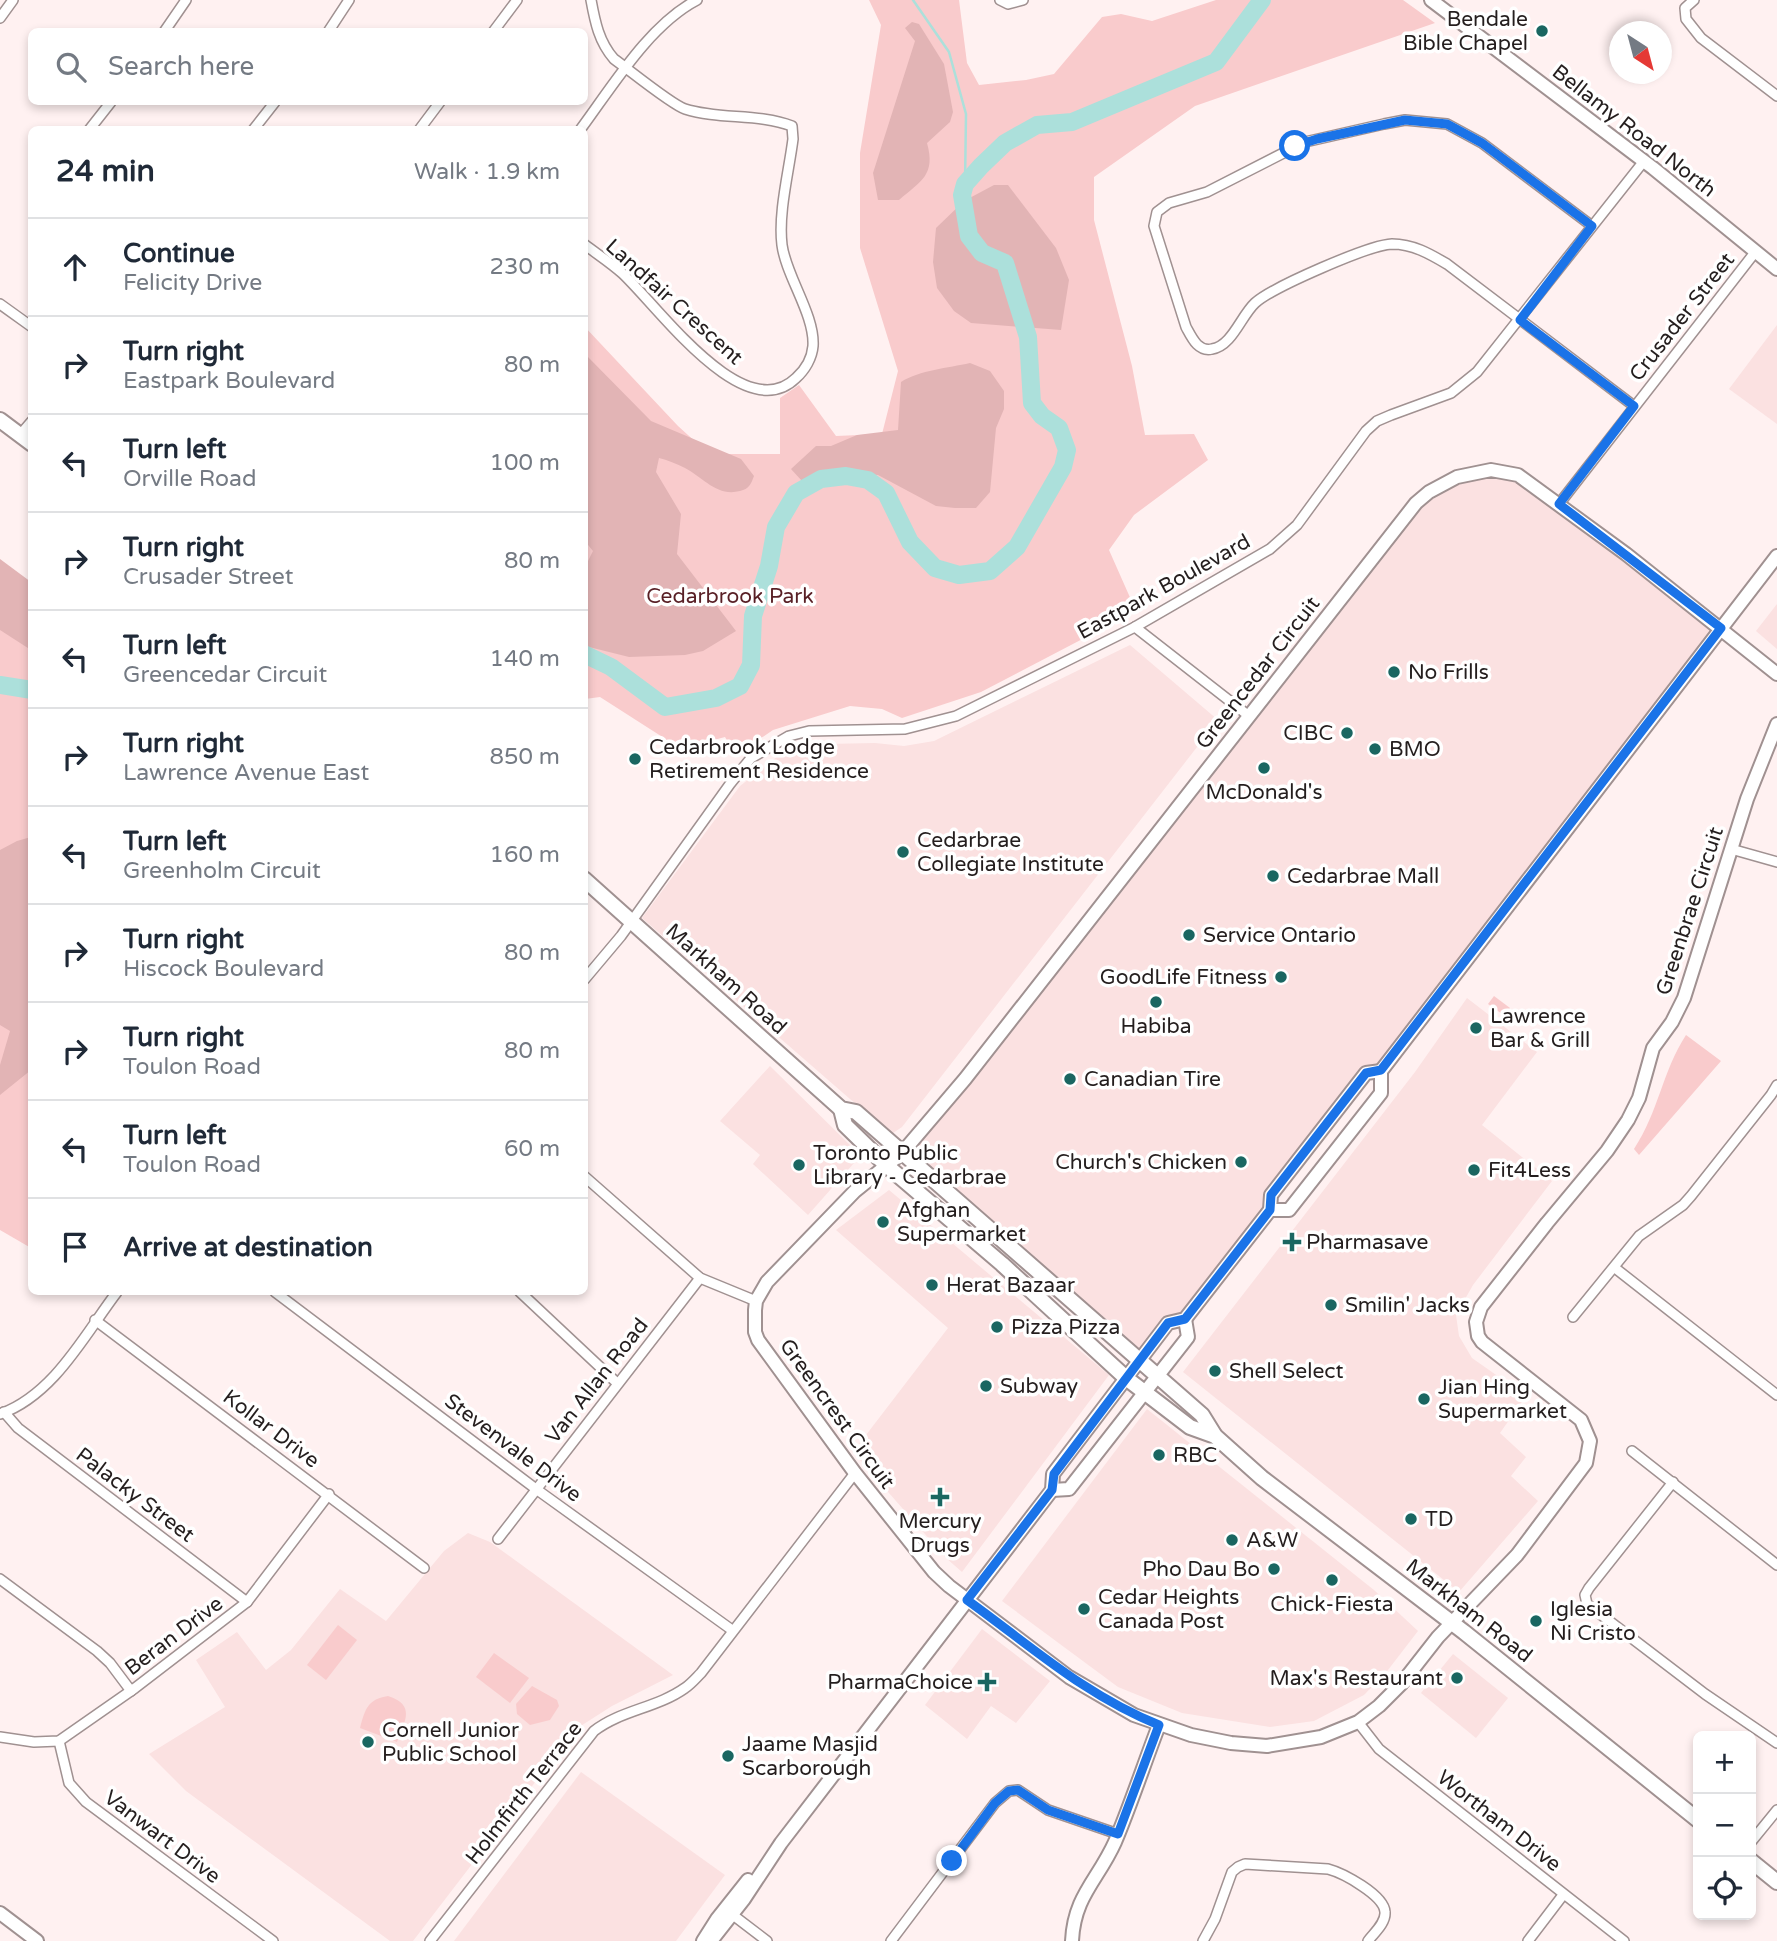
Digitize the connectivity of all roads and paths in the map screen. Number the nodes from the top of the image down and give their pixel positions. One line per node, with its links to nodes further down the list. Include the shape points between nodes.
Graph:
1 (13, 0): 11 (street)
2 (186, 0): 12 (street)
3 (349, 0): 13 (street)
4 (517, 0): 14 (street)
5 (591, 0): 15 (street, via 605,49)
6 (696, 0): 15 (street, via 656,33)
7 (1000, 0): 8 (street, via 1008,4)
8 (1023, 0)
9 (1431, 0): 24 (street, Bellamy Road North)
10 (1694, 0): 16 (street, via 1685,8 1685,19 1701,38)
11 (0, 18)
12 (167, 28)
13 (331, 28)
14 (496, 28)
15 (626, 68): 23 (street); 26 (street, Landfair Crescent, via 682,109 792,126 781,226 782,246 811,329 813,346 803,372 777,391 740,384 710,363 622,273)
16 (1777, 96)
17 (109, 105): 20 (street)
18 (273, 105): 21 (street)
19 (438, 105): 22 (street)
20 (92, 126)
21 (256, 126)
22 (422, 126)
23 (583, 126)
24 (1644, 161): 25 (street, Eastpark Boulevard); 27 (street, Bellamy Road North)
25 (1592, 226): 30 (street, Eastpark Boulevard); 30 (street, via 1465,132 1447,124 1405,120 1305,142 1207,192 1169,204 1154,219 1186,327 1201,348 1222,346 1242,317 1273,290 1374,247 1393,244 1414,247 1447,264)
26 (588, 247)
27 (1756, 251): 28 (street, Bellamy Road North); 32 (street, Crusader Street)
28 (1777, 269)
29 (0, 304): 31 (street)
30 (1520, 320): 32 (street); 37 (street, Eastpark Boulevard, via 1477,372 1451,393 1377,421 1366,431 1285,538)
31 (28, 324)
32 (1634, 406): 35 (street, Crusader Street)
33 (0, 420): 34 (main road)
34 (26, 440)
35 (1559, 504): 38 (street, Greencedar Circuit); 40 (street, Greencedar Circuit, via 1518,475 1491,470 1457,477 1429,492 1393,530)
36 (1777, 556): 38 (street)
37 (1135, 626): 40 (street); 45 (street, Eastpark Boulevard, via 956,716 905,729 809,731 789,736 751,758)
38 (1721, 628): 39 (street); 47 (street)
39 (1777, 674)
40 (1250, 716): 50 (street, Greencedar Circuit)
41 (1777, 724): 42 (street, Greenbrae Circuit)
42 (1731, 849): 43 (street); 83 (street, Greenbrae Circuit, via 1684,998 1653,1048 1634,1111 1477,1315 1482,1342 1574,1412 1585,1426 1590,1446 1586,1463 1546,1519)
43 (1777, 862)
44 (588, 883): 45 (main road, Markham Road)
45 (631, 921): 46 (street, Eastpark Boulevard); 49 (main road, Markham Road)
46 (588, 975)
47 (1381, 1070): 53 (street, via 1366,1073 1271,1195); 53 (street, via 1381,1093 1344,1142 1289,1210)
48 (1777, 1085): 54 (street, via 1683,1205 1644,1231)
49 (841, 1109): 50 (main road, Markham Road, via 856,1112); 51 (main road, Markham Road, via 845,1125)
50 (902, 1153): 51 (street); 63 (main road, Markham Road)
51 (886, 1166): 59 (street, via 789,1259); 65 (main road, Markham Road)
52 (588, 1180): 55 (street)
53 (1270, 1210): 61 (street)
54 (1615, 1268): 60 (street); 68 (street)
55 (700, 1278): 59 (street); 66 (street, Van Allan Road)
56 (115, 1295): 62 (street)
57 (280, 1295): 74 (street, Stevenvale Drive)
58 (523, 1295): 66 (street)
59 (756, 1301): 72 (street, Greencrest Circuit, via 758,1340)
60 (1573, 1317)
61 (1185, 1319): 63 (street, via 1168,1323); 64 (street, via 1188,1336)
62 (95, 1320): 69 (street, via 50,1380); 76 (street, Kollar Drive)
63 (1139, 1362): 64 (main road, Markham Road); 65 (street)
64 (1157, 1376): 67 (street); 70 (main road, Markham Road, via 1202,1415)
65 (1126, 1378): 67 (main road, Markham Road); 75 (street, via 1054,1474)
66 (617, 1383): 74 (street, Van Allan Road)
67 (1145, 1392): 70 (main road, Markham Road, via 1190,1427); 75 (street, via 1069,1489)
68 (1777, 1395)
69 (2, 1413): 82 (street, Palacky Street)
70 (1214, 1436): 83 (main road, Markham Road)
71 (1632, 1451): 73 (street)
72 (855, 1473): 81 (street, Greencrest Circuit, via 934,1572); 84 (street, Holmfirth Terrace)
73 (1673, 1482): 78 (street); 90 (street, via 1589,1588 1587,1604)
74 (536, 1489): 77 (street, Van Allan Road); 84 (street, Stevenvale Drive)
75 (1052, 1490): 81 (street)
76 (329, 1494): 79 (street, Kollar Drive); 82 (street, Beran Drive)
77 (498, 1539)
78 (1777, 1564)
79 (424, 1567)
80 (0, 1579): 85 (street, via 97,1651)
81 (967, 1600): 87 (street, Greencrest Circuit, via 1077,1683); 98 (street)
82 (247, 1602): 85 (street, Beran Drive)
83 (1451, 1623): 86 (street, Greenbrae Circuit, via 1402,1683); 92 (main road, Markham Road)
84 (732, 1630): 102 (street, Holmfirth Terrace, via 686,1688 594,1731)
85 (131, 1690): 89 (street, Beran Drive)
86 (1358, 1722): 87 (street, Greenbrae Circuit, via 1321,1737 1267,1746 1191,1735); 97 (street, Wortham Drive, via 1380,1749)
87 (1159, 1725): 93 (street)
88 (0, 1737): 89 (street)
89 (59, 1741): 101 (street, Vanwart Drive, via 69,1783 86,1802)
90 (1777, 1743)
91 (1777, 1810): 94 (street)
92 (1693, 1816)
93 (1118, 1834): 106 (street, via 1048,1810 1018,1790 1009,1791 995,1803); 107 (street, via 1082,1898)
94 (1756, 1836)
95 (1756, 1865): 96 (main road)
96 (1777, 1882)
97 (1563, 1895): 110 (street); 111 (street, Wortham Drive)
98 (728, 1911): 103 (street); 104 (street); 105 (street)
99 (0, 1913): 100 (street)
100 (37, 1941)
101 (273, 1941)
102 (430, 1941)
103 (703, 1941)
104 (711, 1941)
105 (767, 1941)
106 (891, 1941)
107 (1072, 1941)
108 (1203, 1941): 109 (street, via 1232,1871 1245,1864 1339,1872 1373,1894 1386,1911)
109 (1368, 1941)
110 (1528, 1941)
111 (1624, 1941)

